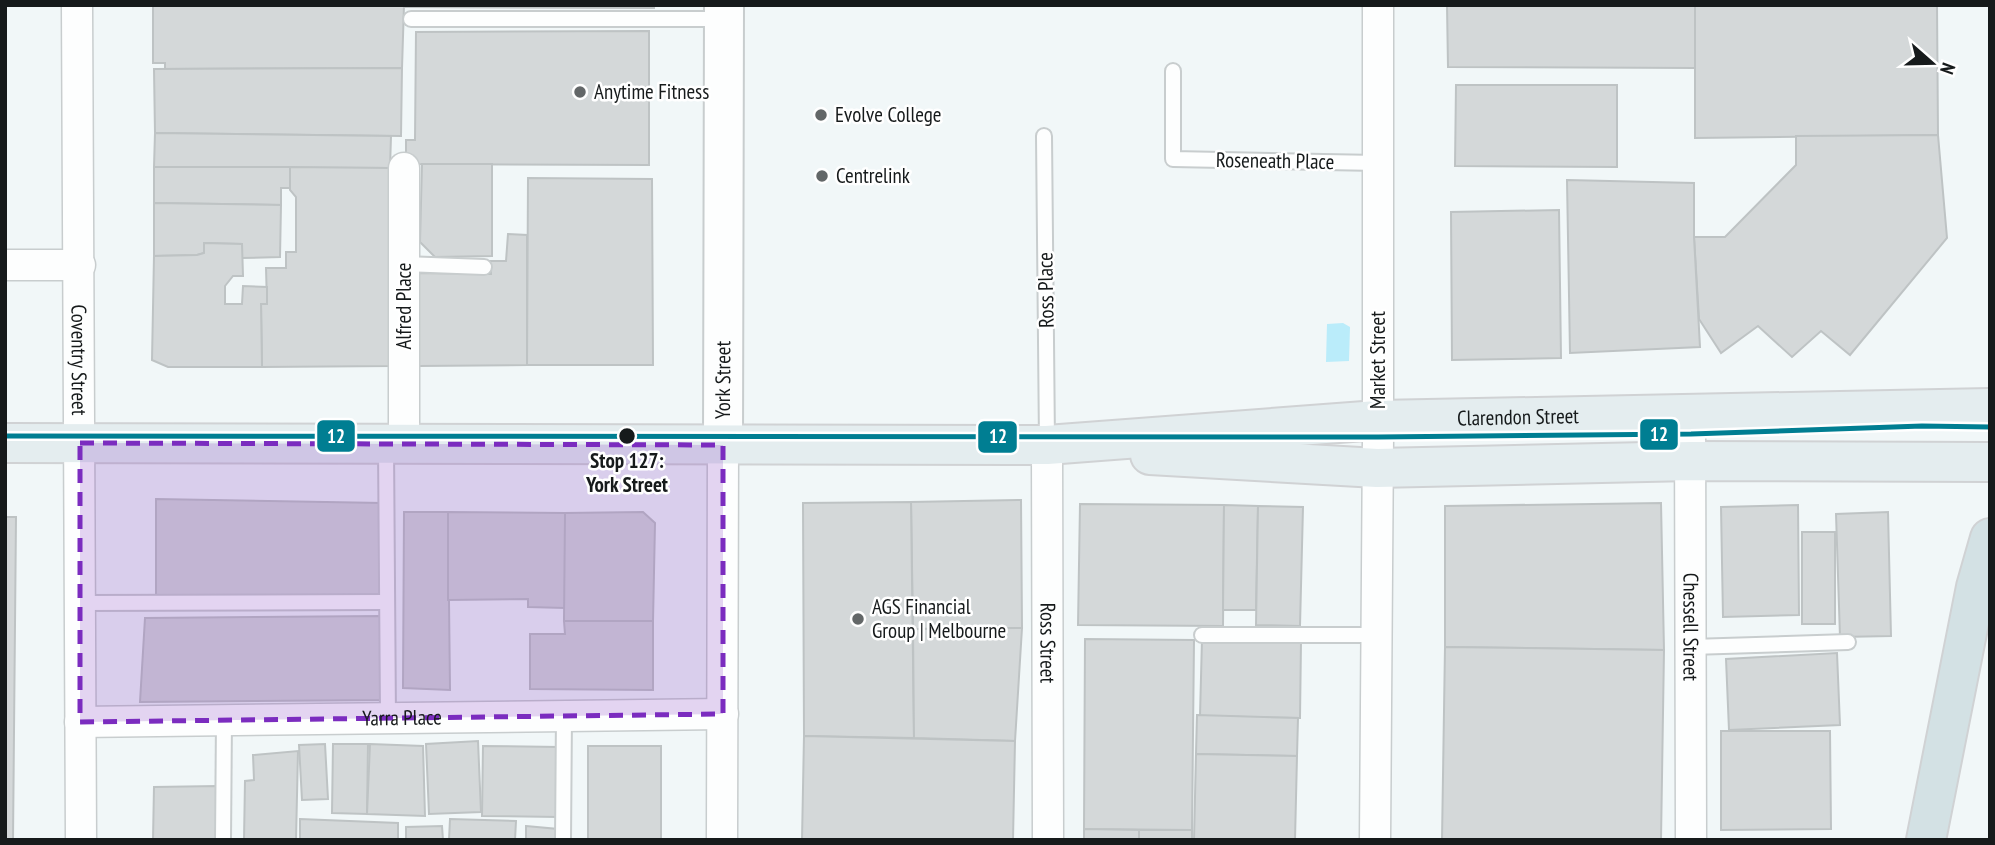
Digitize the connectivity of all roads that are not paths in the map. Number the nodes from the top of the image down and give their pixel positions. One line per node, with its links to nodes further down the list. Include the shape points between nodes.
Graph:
1 (78, 5): 11 (street, Coventry Street)
2 (1378, 5): 7 (street, Market Street)
3 (724, 12): 4 (lane); 20 (street, York Street)
4 (411, 19)
5 (1173, 71): 7 (lane, Roseneath Place, via 1173,159)
6 (1044, 136): 21 (lane, Ross Place)
7 (1378, 163): 15 (street, Market Street)
8 (404, 168): 9 (street, Alfred Place)
9 (404, 264): 12 (lane); 19 (street, Alfred Place)
10 (5, 265): 11 (street)
11 (80, 265): 18 (street, Coventry Street)
12 (484, 267)
13 (1990, 408): 14 (main road, Clarendon Street)
14 (1690, 413): 15 (main road, Clarendon Street); 22 (street, Chessell Street)
15 (1378, 421): 21 (main road, Clarendon Street); 24 (street, Market Street)
16 (1990, 423): 23 (main road)
17 (5, 443): 18 (main road, Clarendon Street)
18 (80, 443): 19 (main road, Clarendon Street); 27 (street, Coventry Street)
19 (395, 444): 20 (main road, Clarendon Street); 26 (lane)
20 (723, 444): 21 (main road, Clarendon Street); 32 (street, York Street)
21 (1047, 444): 24 (main road, Clarendon Street, via 1204,459); 41 (street, Ross Street)
22 (1691, 461): 23 (main road, Clarendon Street); 24 (main road, Clarendon Street); 31 (street, Chessell Street)
23 (1975, 462)
24 (1377, 468): 29 (street, Market Street)
25 (1990, 538): 44 (highway, via 1976,587)
26 (387, 602): 27 (lane); 34 (lane)
27 (81, 603): 36 (street, Coventry Street)
28 (1202, 635): 29 (lane)
29 (1376, 635): 42 (street, Market Street)
30 (1848, 642): 31 (lane)
31 (1691, 648): 43 (street, Chessell Street)
32 (723, 714): 33 (street, Yarra Place); 40 (street, York Street)
33 (564, 715): 34 (street, Yarra Place); 39 (lane)
34 (388, 718): 35 (street, Yarra Place)
35 (224, 720): 36 (street, Yarra Place); 38 (lane)
36 (80, 722): 37 (street, Coventry Street)
37 (81, 840)
38 (223, 840)
39 (563, 840)
40 (722, 840)
41 (1048, 840)
42 (1376, 840)
43 (1691, 840)
44 (1926, 840)

